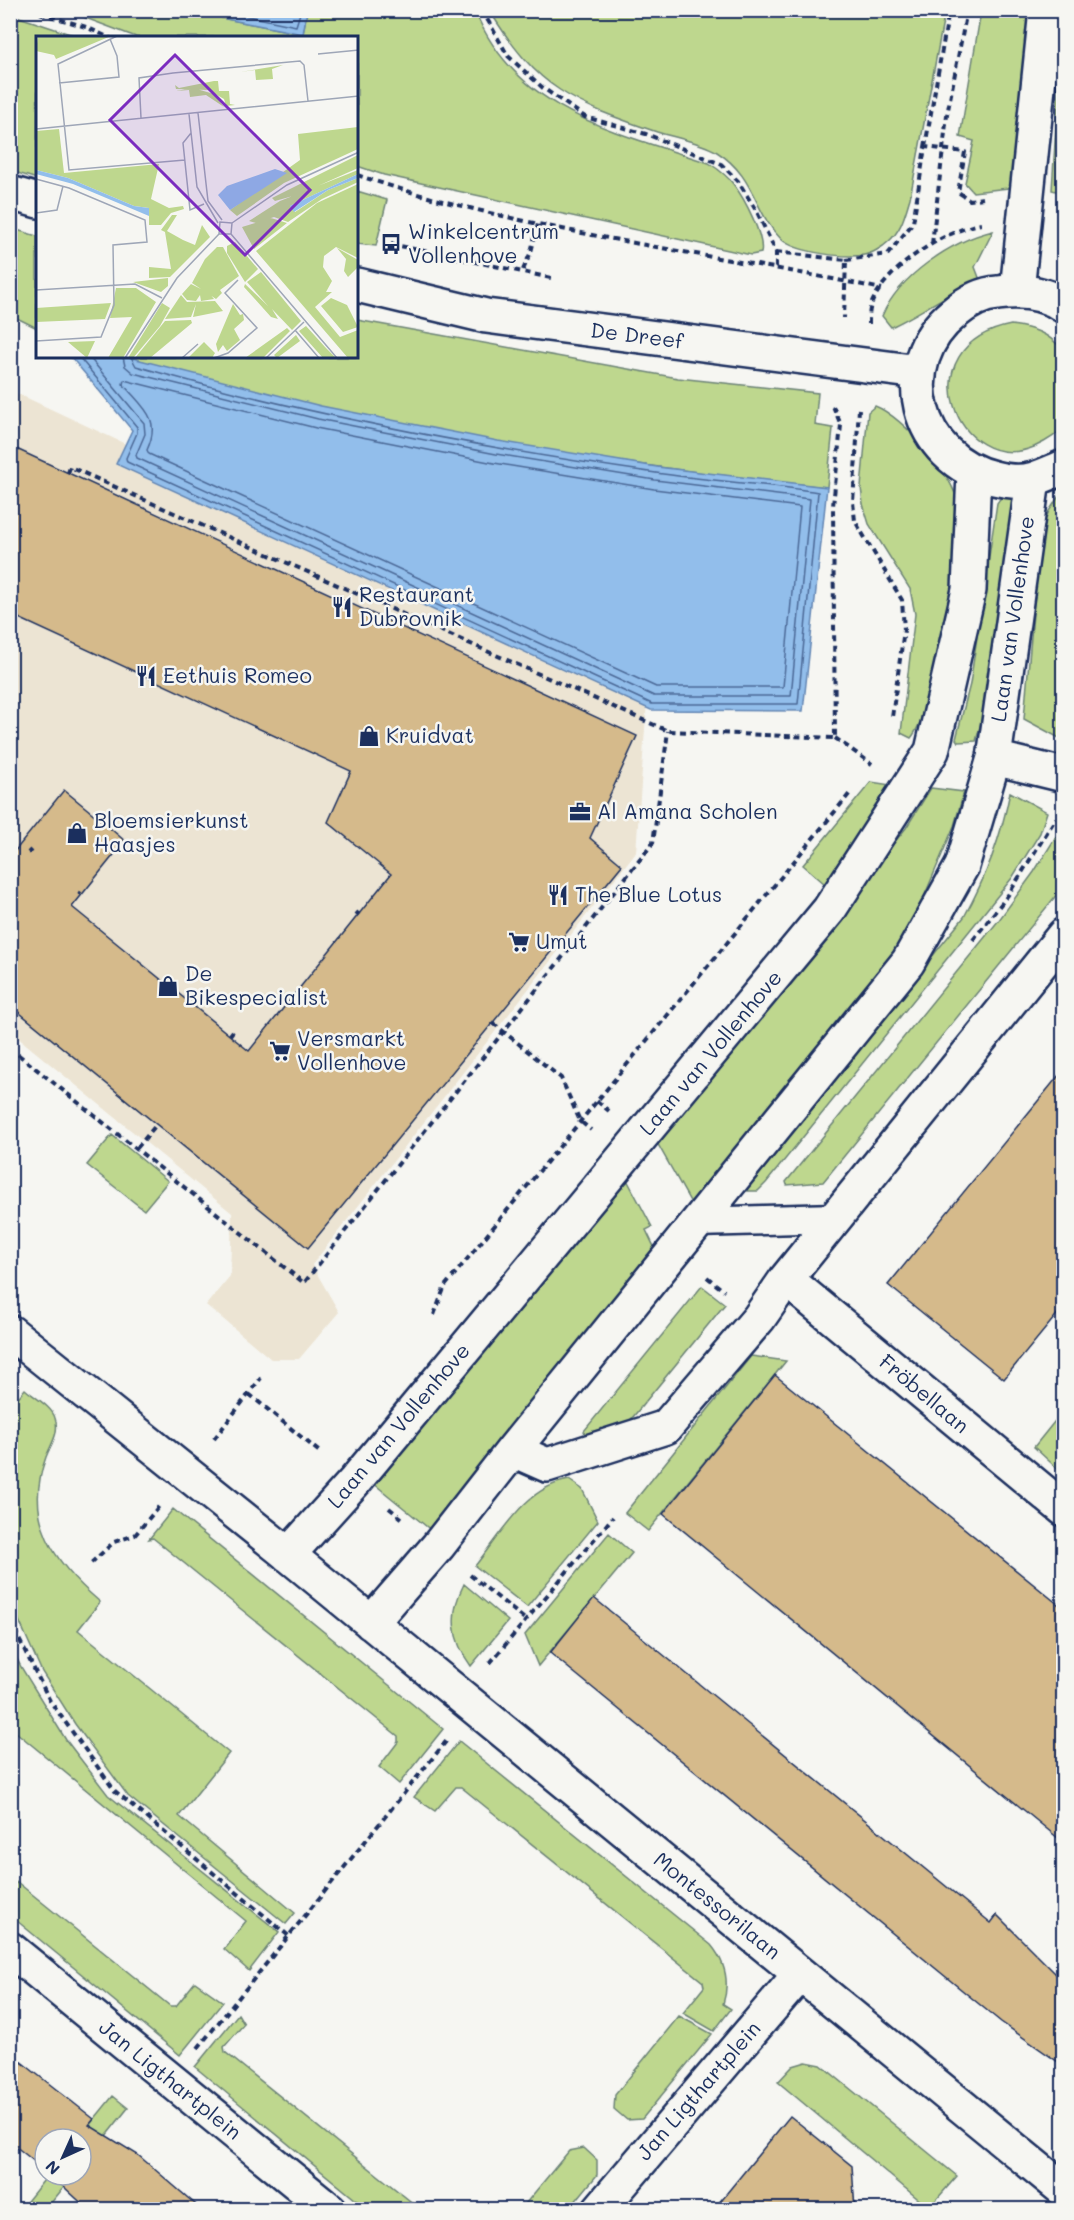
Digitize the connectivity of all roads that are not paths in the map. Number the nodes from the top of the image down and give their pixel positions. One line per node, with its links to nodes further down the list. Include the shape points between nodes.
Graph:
1 (1046, 10): 5 (street)
2 (10, 193): 3 (street)
3 (36, 200)
4 (358, 285): 7 (street, De Dreef, via 486,316)
5 (1017, 291): 6 (street, via 1034,293); 7 (street, via 988,294 965,304 942,322 926,345)
6 (1064, 306)
7 (919, 372): 9 (street, via 920,404 930,434 952,459)
8 (1064, 467): 10 (street)
9 (974, 473): 10 (street, via 1007,481); 20 (street, Laan van Vollenhove, via 969,590 932,751 829,910 355,1481)
10 (1033, 480): 11 (street, Laan van Vollenhove)
11 (994, 758): 12 (street); 15 (street, Laan van Vollenhove, via 962,866 908,962)
12 (1064, 775)
13 (1064, 935): 14 (street)
14 (836, 1218): 15 (lane); 16 (street)
15 (697, 1222): 18 (street, Laan van Vollenhove)
16 (786, 1279): 18 (street, via 759,1318 666,1427 548,1465); 19 (street, Fröbellaan)
17 (10, 1332): 20 (street)
18 (513, 1450): 21 (street, Laan van Vollenhove)
19 (1064, 1509)
20 (288, 1555): 21 (street)
21 (371, 1623): 23 (street, Montessorilaan)
22 (10, 1949): 25 (street, Jan Ligthartplein)
23 (800, 1974): 24 (street, Montessorilaan); 26 (street, Jan Ligthartplein)
24 (1064, 2190)
25 (330, 2210)
26 (599, 2210)

